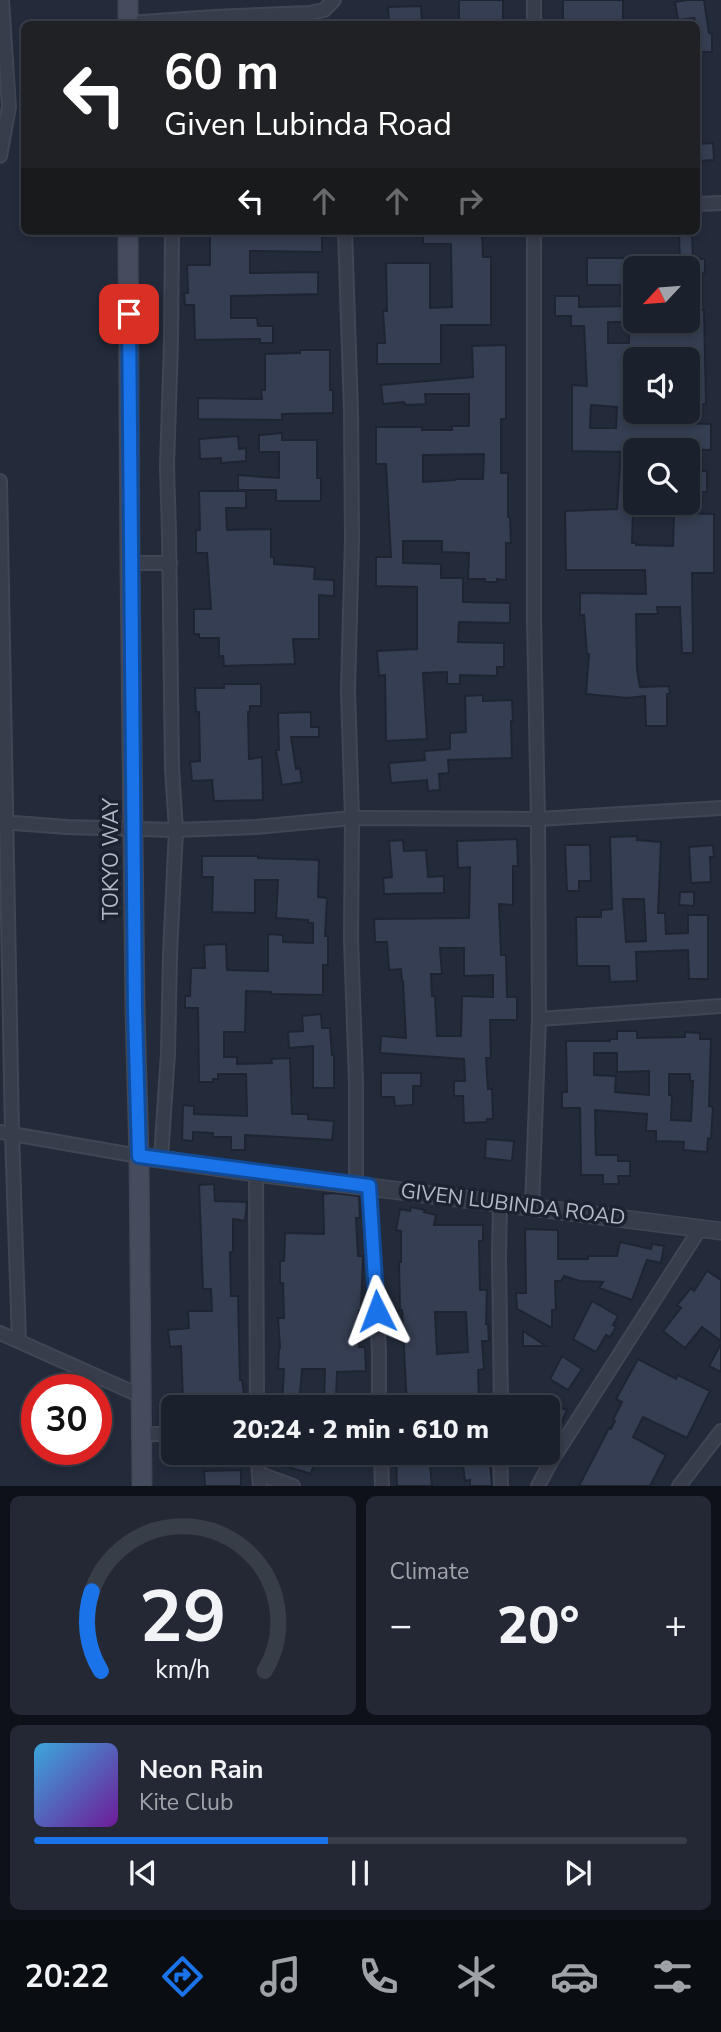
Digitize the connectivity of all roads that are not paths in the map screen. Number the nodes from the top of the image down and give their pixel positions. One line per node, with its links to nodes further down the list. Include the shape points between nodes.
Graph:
1 (2, 0): 8 (street, via 9,107)
2 (128, 0): 5 (main road)
3 (334, 0): 6 (street, via 324,10 309,13)
4 (534, 0): 7 (street)
5 (128, 21)
6 (177, 21)
7 (534, 21)
8 (0, 156)
9 (700, 204): 10 (street)
10 (721, 204)
11 (128, 235): 16 (main road, TOKYO WAY)
12 (172, 235): 17 (street, via 167,455)
13 (345, 235): 19 (street, via 351,436 348,690)
14 (534, 235): 20 (street)
15 (0, 481): 21 (street)
16 (130, 563): 17 (street); 22 (main road, TOKYO WAY)
17 (170, 563): 23 (street)
18 (721, 808): 20 (street)
19 (352, 818): 20 (street); 23 (street); 30 (street, via 351,939)
20 (538, 819): 25 (street)
21 (3, 822): 22 (street); 26 (street)
22 (134, 830): 23 (street); 27 (main road, TOKYO WAY)
23 (176, 830): 28 (street)
24 (721, 1006): 25 (street)
25 (539, 1019): 32 (street)
26 (6, 1132): 27 (street); 36 (street)
27 (139, 1156): 28 (street, GIVEN LUBINDA ROAD); 40 (main road, TOKYO WAY)
28 (160, 1158): 29 (street, GIVEN LUBINDA ROAD)
29 (256, 1173): 30 (street, GIVEN LUBINDA ROAD); 37 (street)
30 (362, 1185): 31 (street, GIVEN LUBINDA ROAD); 38 (street, via 378,1339)
31 (500, 1203): 32 (street, GIVEN LUBINDA ROAD); 39 (street)
32 (532, 1207): 33 (street, GIVEN LUBINDA ROAD)
33 (701, 1227): 34 (street, GIVEN LUBINDA ROAD); 51 (street)
34 (721, 1231)
35 (0, 1333): 36 (street)
36 (19, 1341): 40 (street)
37 (257, 1395)
38 (379, 1395)
39 (501, 1395)
40 (141, 1396): 43 (main road, TOKYO WAY)
41 (721, 1431): 52 (street)
42 (161, 1433): 43 (street)
43 (141, 1434): 47 (main road, TOKYO WAY)
44 (381, 1465): 49 (street)
45 (500, 1465): 50 (street)
46 (259, 1468): 48 (street)
47 (142, 1486)
48 (293, 1486)
49 (382, 1486)
50 (501, 1486)
51 (538, 1486)
52 (679, 1486)

